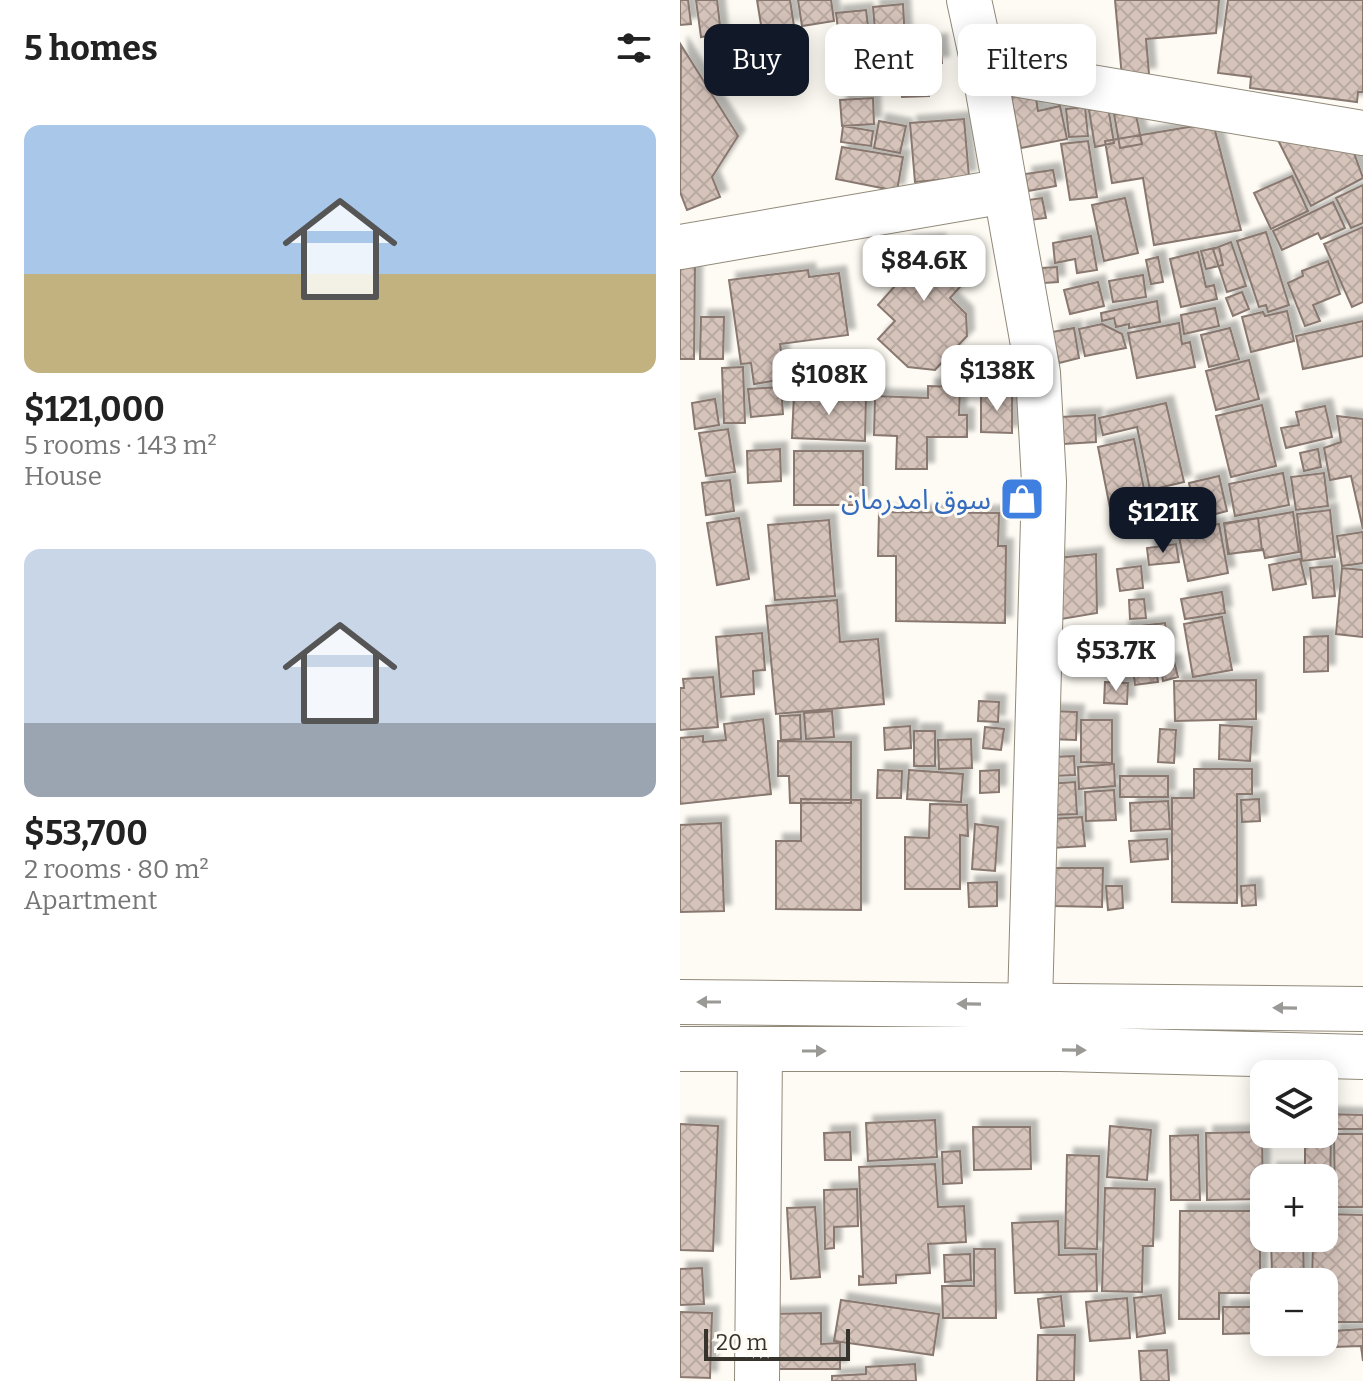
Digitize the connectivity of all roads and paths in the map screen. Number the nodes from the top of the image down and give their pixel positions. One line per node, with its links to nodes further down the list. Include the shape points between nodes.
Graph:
1 (969, 0): 2 (street)
2 (974, 24)
3 (1096, 88): 5 (street)
4 (989, 96): 6 (street)
5 (1363, 133)
6 (1005, 191): 7 (street); 9 (street, via 1038,373 1044,482)
7 (680, 247)
8 (680, 1002): 9 (street, one-way to 8)
9 (1030, 1005): 10 (street, one-way to 9)
10 (1363, 1009)
11 (680, 1049): 12 (street)
12 (760, 1051): 13 (street, one-way to 13, via 1060,1049); 14 (street)
13 (1363, 1057)
14 (757, 1381)

